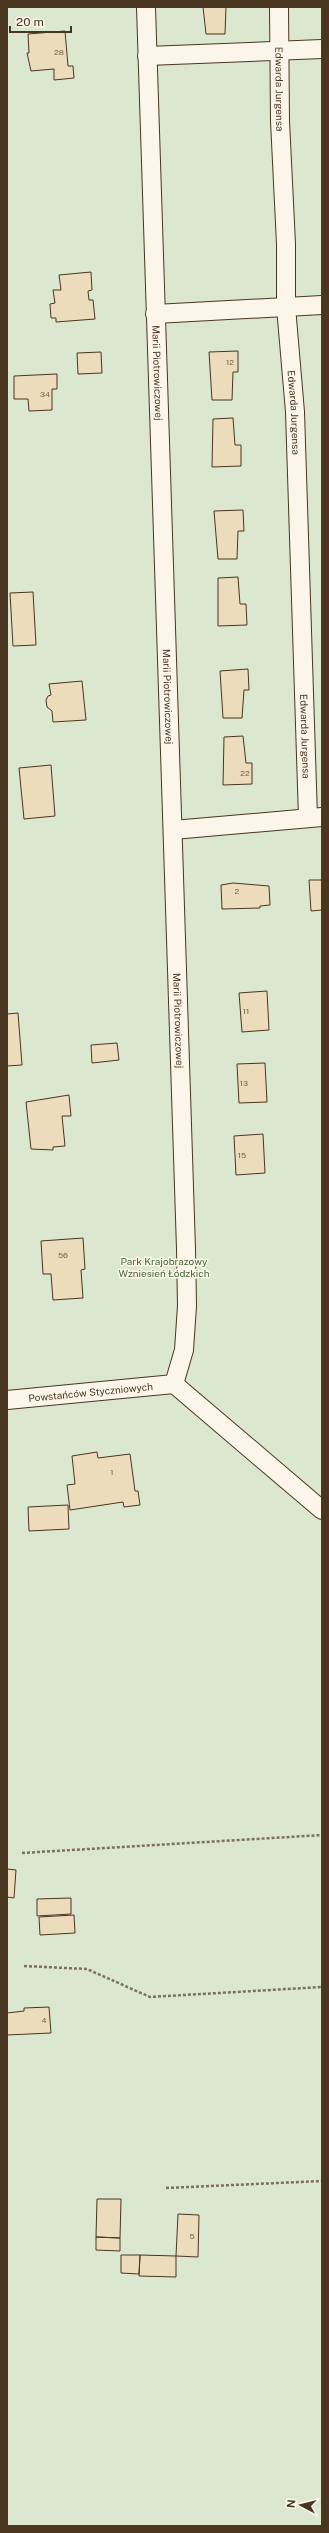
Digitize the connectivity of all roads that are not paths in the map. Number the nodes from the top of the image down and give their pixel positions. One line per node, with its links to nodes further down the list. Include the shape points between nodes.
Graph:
1 (146, 7): 5 (street, Marii Piotrowiczowej)
2 (279, 7): 4 (street, Edwarda Jurgensa)
3 (322, 49): 4 (street)
4 (279, 51): 5 (street); 7 (street, Edwarda Jurgensa)
5 (147, 56): 8 (street, Marii Piotrowiczowej)
6 (322, 305): 7 (street)
7 (286, 307): 8 (street); 9 (street, Edwarda Jurgensa, via 295,412)
8 (155, 314): 10 (street, Marii Piotrowiczowej)
9 (315, 818): 10 (street)
10 (173, 830): 11 (street, Marii Piotrowiczowej, via 187,1306 184,1350)
11 (174, 1384): 12 (street, Powstańców Styczniowych); 13 (street)
12 (7, 1400)
13 (322, 1510)

